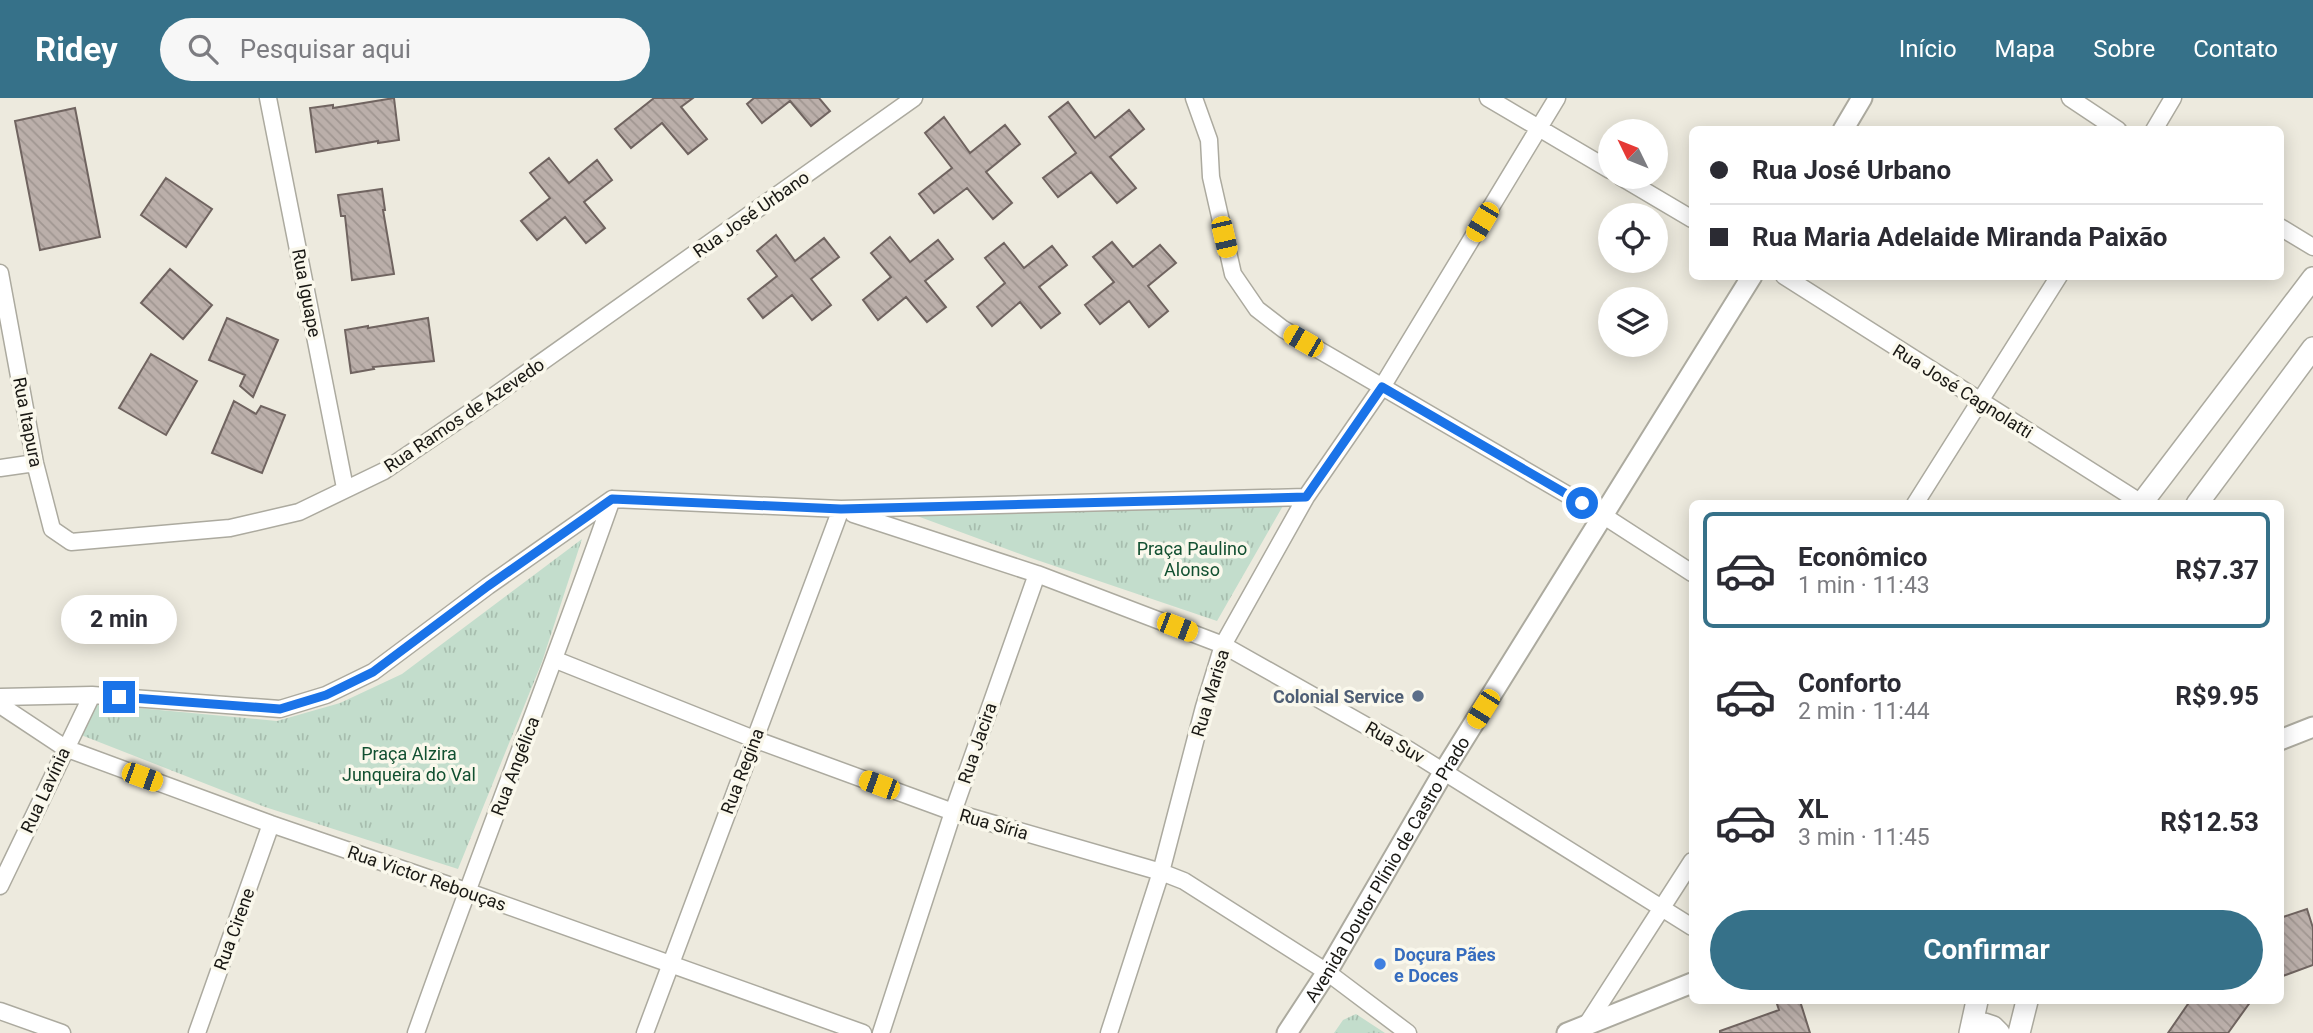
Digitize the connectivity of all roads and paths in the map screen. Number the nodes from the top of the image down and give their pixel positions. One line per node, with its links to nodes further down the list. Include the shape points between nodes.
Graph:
1 (268, 98): 29 (street, Rua Iguape)
2 (1194, 98): 25 (street, via 1209,140 1211,177 1233,274 1257,309 1283,329)
3 (1488, 98): 12 (street)
4 (1557, 98): 12 (street, Rua Marisa)
5 (1862, 98): 9 (street)
6 (2070, 98): 10 (street)
7 (2173, 98): 11 (street)
8 (909, 100): 23 (street, Rua José Urbano)
9 (1845, 126)
10 (2112, 126)
11 (2156, 126)
12 (1539, 128): 13 (street); 25 (street, Rua Marisa)
13 (1598, 163)
14 (1641, 189): 15 (street)
15 (1689, 217)
16 (2284, 229): 17 (street)
17 (2313, 247)
18 (0, 273): 27 (street, Rua Itapura)
19 (2313, 278): 34 (main road)
20 (1750, 280): 37 (street, Avenida Doutor Plínio de Castro Prado)
21 (1790, 280): 26 (street, Rua José Cagnolatti)
22 (2056, 280): 26 (street)
23 (588, 329): 29 (street, Rua Ramos de Azevedo, via 384,471)
24 (2313, 348): 35 (main road)
25 (1382, 387): 30 (street, Rua Marisa); 37 (street)
26 (1979, 401): 32 (street); 33 (street, Rua José Cagnolatti)
27 (35, 463): 28 (street); 38 (street, Rua Itapura)
28 (0, 468)
29 (345, 488): 38 (street, Rua Ramos de Azevedo, via 299,512 230,528 71,542)
30 (1306, 497): 36 (street); 41 (street, Rua Marisa)
31 (612, 499): 36 (street); 42 (street, Rua Angélica); 43 (street, via 373,672 326,695 280,709)
32 (1917, 500)
33 (2136, 500)
34 (2145, 500)
35 (2200, 500)
36 (841, 509): 40 (street, Rua Suv); 48 (street, Rua Regina)
37 (1604, 516): 39 (street); 50 (street, Avenida Doutor Plínio de Castro Prado)
38 (52, 530)
39 (1689, 571)
40 (1037, 574): 41 (street, Rua Suv); 51 (street, Rua Jacira)
41 (1223, 645): 50 (street, Rua Suv); 54 (street, Rua Marisa)
42 (555, 660): 48 (street, Rua Síria); 56 (street, Rua Angélica)
43 (92, 695): 44 (street); 49 (street, Rua Lavínia)
44 (0, 696)
45 (0, 705): 49 (street, Rua Victor Rebouças)
46 (2313, 726): 47 (street)
47 (2284, 738)
48 (754, 739): 51 (street, Rua Síria); 59 (street, Rua Regina)
49 (65, 748): 52 (street, Rua Victor Rebouças); 55 (street, Rua Lavínia)
50 (1444, 771): 57 (street, Rua Suv); 60 (street, Avenida Doutor Plínio de Castro Prado)
51 (953, 812): 54 (street, Rua Síria); 72 (street, Rua Jacira)
52 (271, 824): 56 (street, Rua Victor Rebouças); 68 (street, Rua Cirene)
53 (1689, 867): 57 (street)
54 (1161, 872): 60 (street, Rua Síria, via 1184,881); 73 (street, Rua Marisa)
55 (0, 886)
56 (466, 891): 59 (street, Rua Victor Rebouças); 69 (street, Rua Angélica)
57 (1662, 910): 58 (street, Rua Suv); 65 (street)
58 (1689, 925)
59 (670, 965): 70 (street, Rua Regina); 71 (street, Rua Victor Rebouças)
60 (1327, 972): 74 (street, Avenida Doutor Plínio de Castro Prado); 75 (street, Rua Síria)
61 (1689, 984): 65 (street)
62 (1976, 1004): 66 (main road)
63 (2025, 1004): 78 (main road)
64 (0, 1011): 67 (street)
65 (1587, 1024): 76 (street)
66 (1970, 1032): 77 (main road, via 1984,1024)
67 (62, 1033)
68 (197, 1033)
69 (416, 1033)
70 (645, 1033)
71 (863, 1033)
72 (881, 1033)
73 (1109, 1033)
74 (1287, 1033)
75 (1408, 1033)
76 (1567, 1033)
77 (1999, 1033)
78 (2019, 1033)

